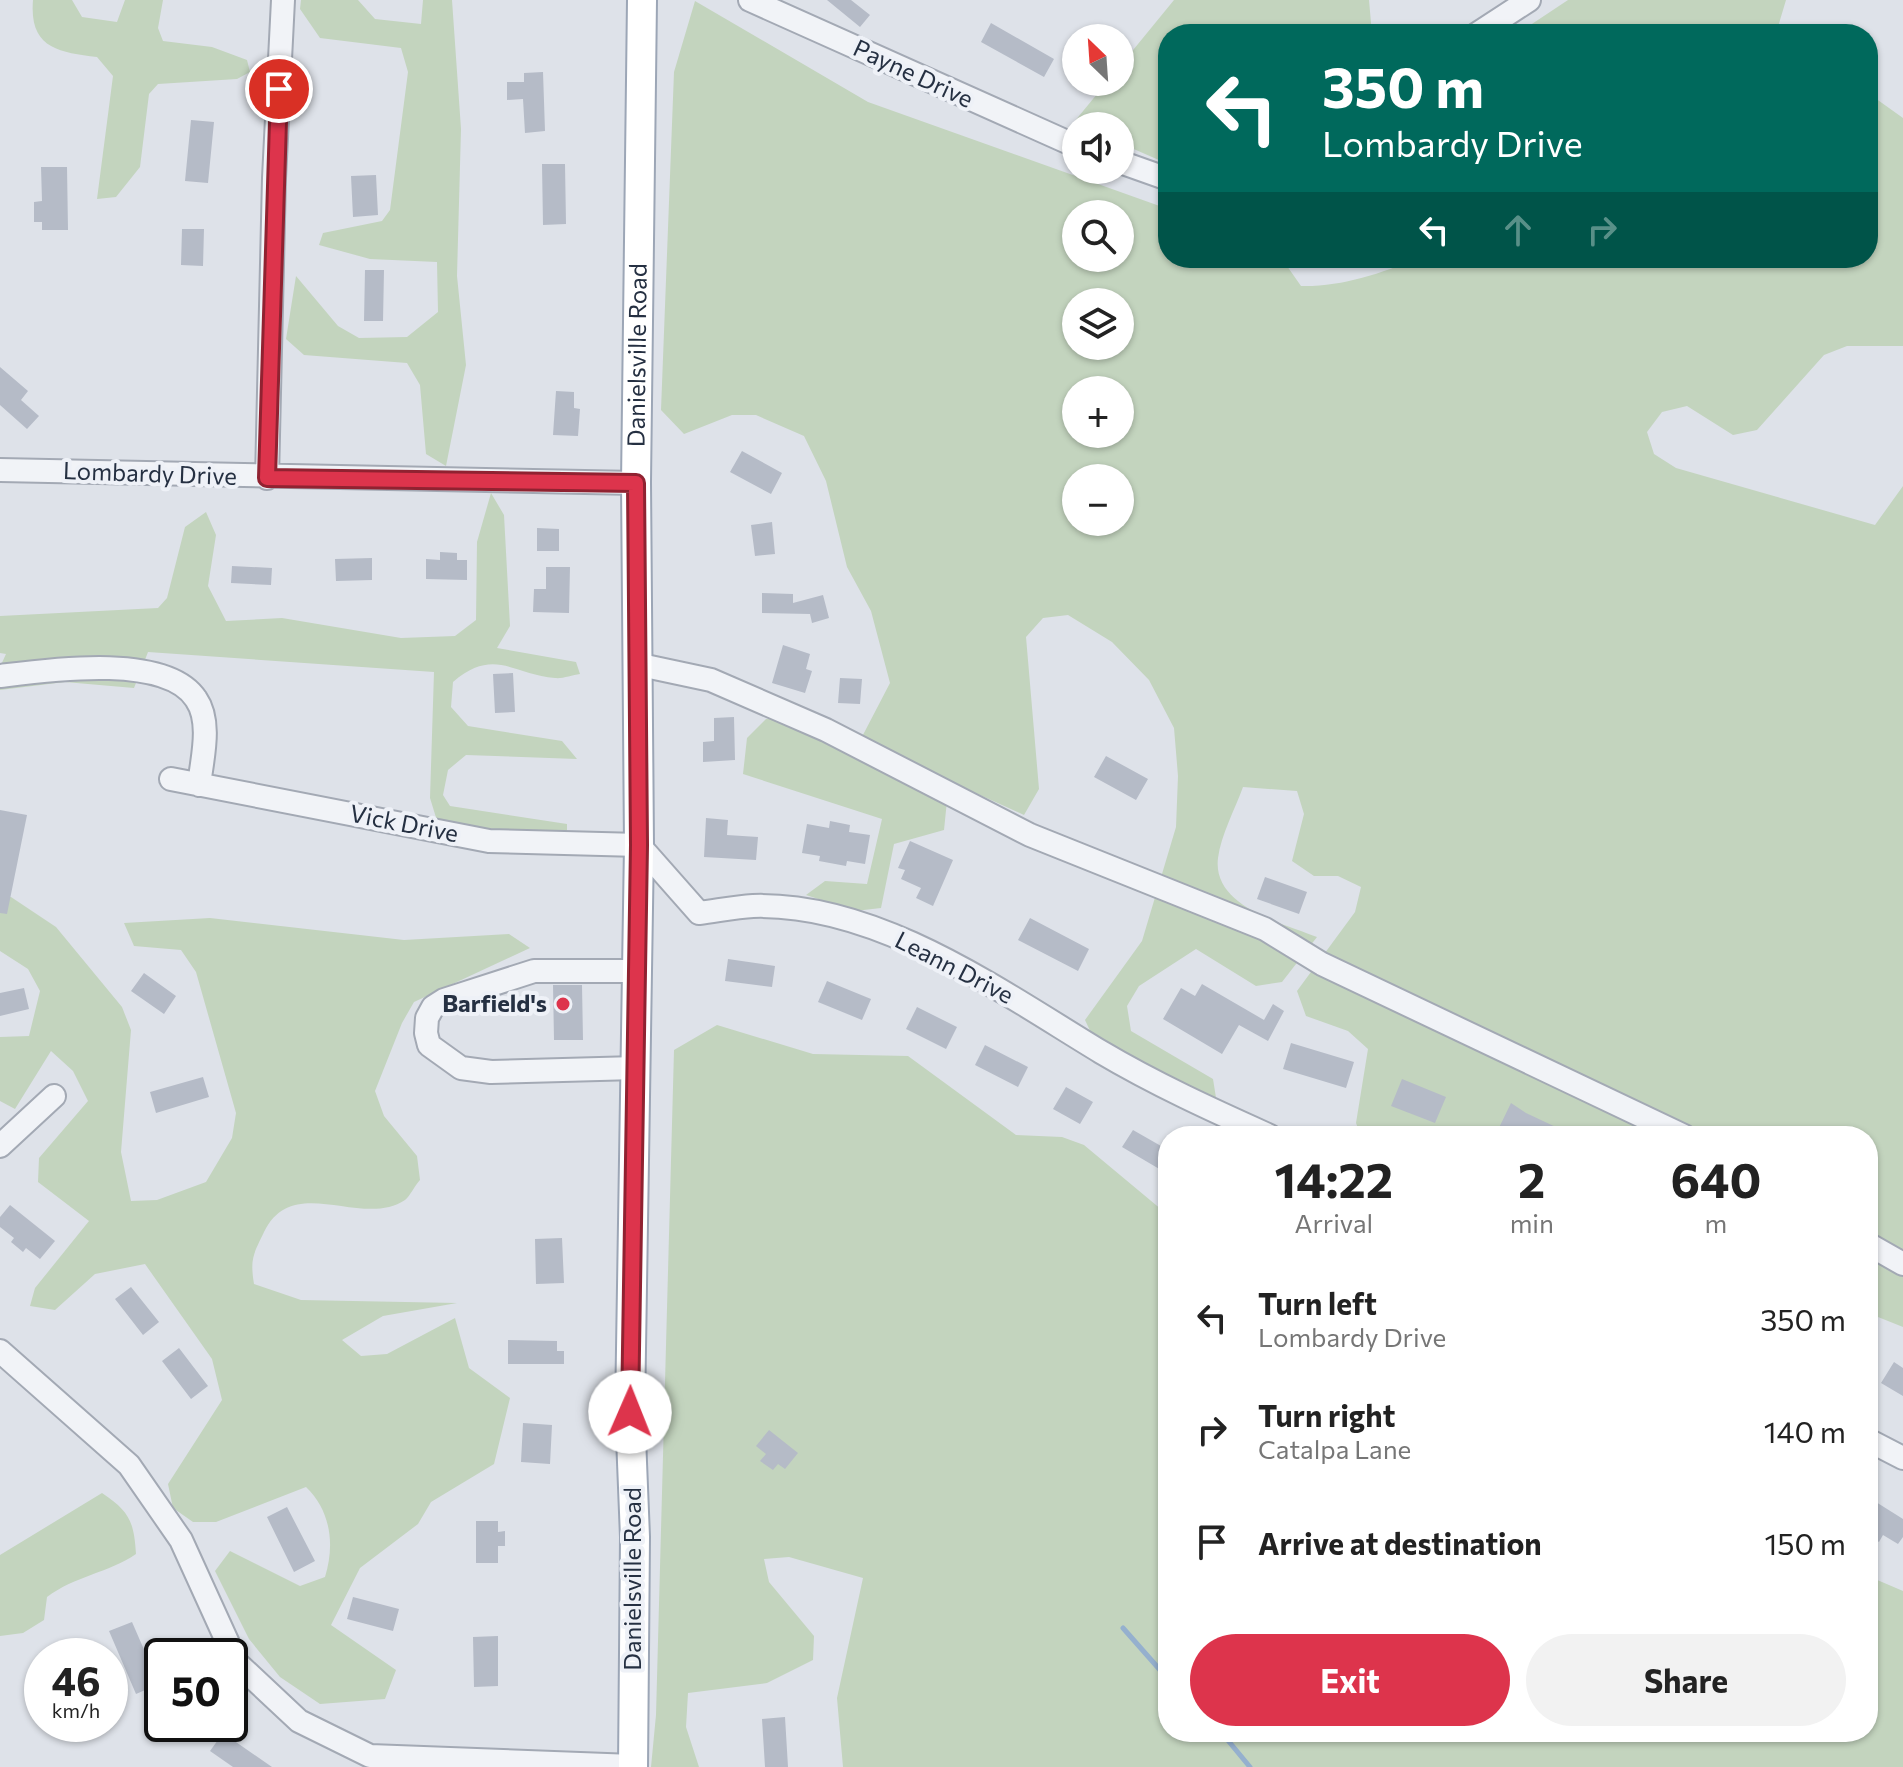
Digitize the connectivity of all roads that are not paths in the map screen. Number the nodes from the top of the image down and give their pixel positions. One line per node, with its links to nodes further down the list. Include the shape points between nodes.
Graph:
1 (283, 0): 10 (street)
2 (642, 0): 11 (main road, Danielsville Road)
3 (750, 0): 6 (street, Payne Drive)
4 (1529, 0): 5 (street)
5 (1492, 24)
6 (1062, 140)
7 (1134, 167): 8 (street)
8 (1158, 175)
9 (0, 470): 10 (street, Lombardy Drive)
10 (267, 478): 11 (street, Lombardy Drive)
11 (636, 483): 12 (main road, Danielsville Road)
12 (636, 664): 16 (main road, Danielsville Road); 21 (street, via 711,680 826,730 1030,835 1265,929 1322,964)
13 (0, 676): 15 (street, via 75,667 164,675 182,684 197,700 204,722)
14 (171, 779): 15 (street, Vick Drive)
15 (199, 785): 16 (street, Vick Drive, via 489,841)
16 (639, 845): 17 (main road, Danielsville Road); 20 (street, Leann Drive, via 699,913 766,907 874,928 984,979 1171,1090)
17 (637, 971): 18 (main road, Danielsville Road); 18 (street, via 534,971 444,1000 427,1018 426,1033 429,1045 461,1068)
18 (636, 1068): 28 (main road, Danielsville Road, via 630,1412)
19 (54, 1096): 22 (street)
20 (1248, 1126)
21 (1663, 1126)
22 (0, 1146)
23 (1878, 1250): 24 (street)
24 (1903, 1264)
25 (0, 1351): 28 (street, via 129,1465 181,1540 237,1663 299,1721 370,1756)
26 (1878, 1445): 27 (street)
27 (1903, 1458)
28 (633, 1766)

